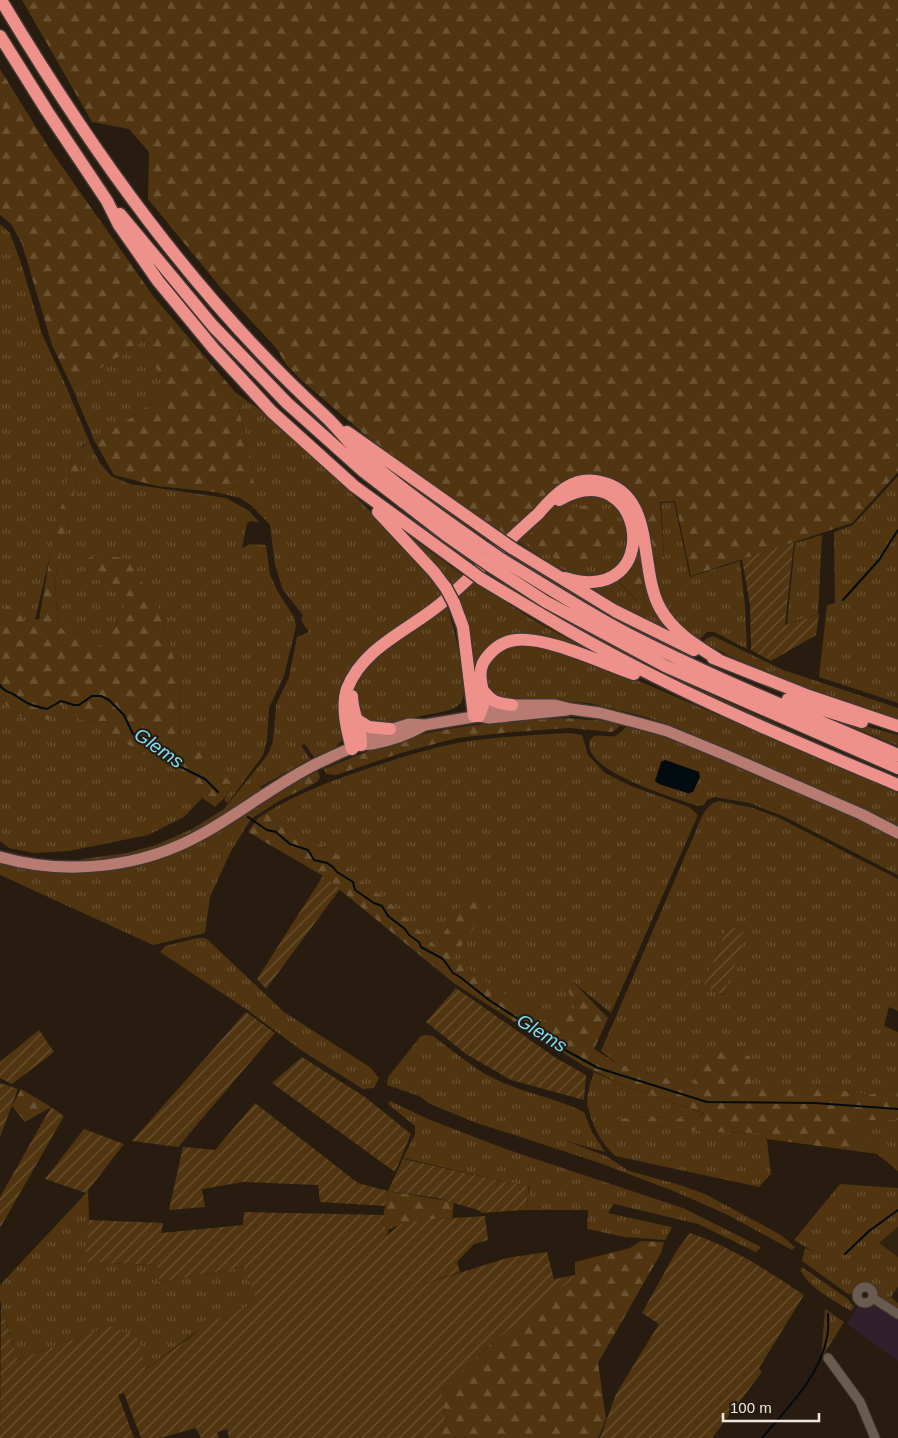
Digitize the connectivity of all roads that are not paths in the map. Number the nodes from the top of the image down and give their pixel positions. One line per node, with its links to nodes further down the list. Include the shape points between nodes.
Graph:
1 (1, 0): 4 (highway, via 88,138 162,240 241,333)
2 (0, 36): 3 (highway)
3 (107, 201): 5 (highway, via 153,274 214,349 272,412); 7 (highway, via 213,326 286,403 363,471 446,535)
4 (326, 417): 7 (highway, via 358,451); 9 (highway, bridge)
5 (354, 486): 13 (highway, bridge, via 480,578 573,634); 17 (highway, bridge, via 434,572 454,603 463,627)
6 (538, 514): 9 (highway, via 567,495 594,490 620,503 633,525 631,553 625,565 611,576 595,582 583,582); 10 (highway, via 558,492 579,482 606,482 622,492 634,505 642,524 648,572 660,607 679,632); 12 (highway, via 432,612 373,651)
7 (483, 554): 8 (highway, bridge)
8 (496, 563): 11 (highway); 26 (highway, via 546,602 658,662)
9 (551, 573): 10 (highway, via 623,615)
10 (719, 660): 20 (highway, via 809,696)
11 (706, 671): 22 (highway); 24 (highway)
12 (355, 676): 18 (highway, via 352,702); 23 (highway, via 347,690 345,707)
13 (677, 687): 14 (highway, via 537,641 522,639 503,643 492,652 482,668); 25 (highway)
14 (481, 688): 15 (highway, via 494,702); 17 (highway, via 484,704)
15 (512, 705): 16 (main road, via 555,704); 17 (main road, via 484,710)
16 (571, 709): 17 (main road, via 489,718); 29 (main road, via 600,713 667,731)
17 (476, 716): 19 (main road)
18 (356, 719): 21 (highway, via 372,728); 23 (highway, via 360,732)
19 (425, 725): 21 (main road, via 409,724); 23 (main road, via 406,734)
20 (898, 726)
21 (390, 729): 23 (main road, via 367,737)
22 (898, 733)
23 (357, 747): 30 (main road, via 270,790 200,835 137,859 101,866 68,867 25,863)
24 (898, 755)
25 (850, 765): 27 (highway); 28 (highway)
26 (898, 768)
27 (898, 785)
28 (898, 790)
29 (898, 833)
30 (0, 856)
31 (873, 1298): 32 (street)
32 (898, 1314)
33 (828, 1358): 34 (street, via 860,1402)
34 (875, 1438)

